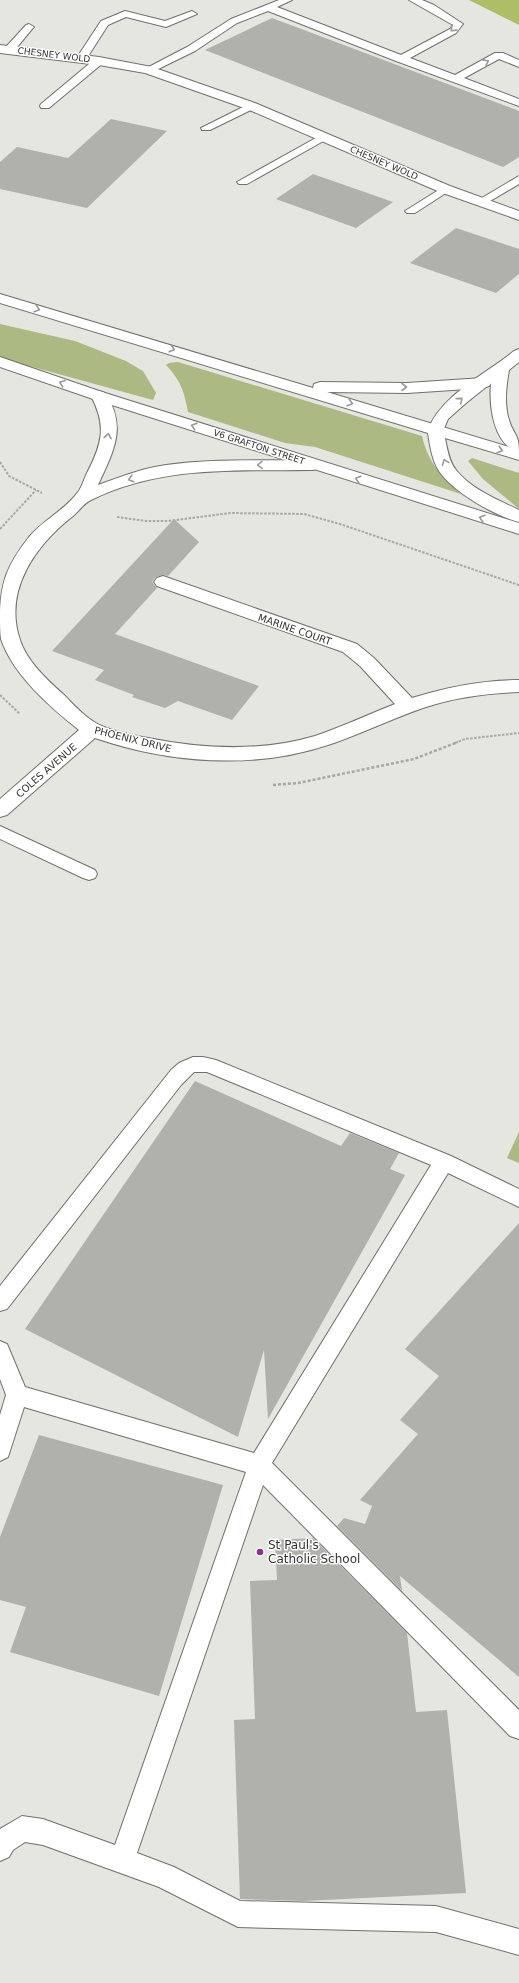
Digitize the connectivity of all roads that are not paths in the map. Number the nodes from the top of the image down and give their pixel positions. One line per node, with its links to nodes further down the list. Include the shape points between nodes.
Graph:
1 (287, 0): 3 (lane)
2 (414, 0): 8 (lane, one-way to 8, via 458,24 454,31)
3 (270, 8): 8 (lane); 11 (lane, via 234,21 191,49)
4 (192, 14): 7 (lane, via 166,24 125,14 104,23)
5 (29, 27): 6 (lane, CHESNEY WOLD)
6 (5, 49): 7 (street, CHESNEY WOLD)
7 (81, 59): 9 (street, CHESNEY WOLD)
8 (400, 59): 12 (lane)
9 (99, 61): 11 (street, CHESNEY WOLD); 14 (lane, CHESNEY WOLD)
10 (519, 64): 12 (lane, one-way to 10, via 498,55)
11 (148, 70): 15 (street, CHESNEY WOLD)
12 (455, 79): 13 (lane)
13 (519, 102)
14 (45, 106)
15 (251, 106): 16 (lane); 17 (street, CHESNEY WOLD)
16 (206, 128)
17 (323, 137): 19 (lane); 20 (street, CHESNEY WOLD)
18 (519, 179): 21 (lane)
19 (243, 182)
20 (445, 189): 21 (street, CHESNEY WOLD); 22 (lane)
21 (481, 202): 23 (street, CHESNEY WOLD)
22 (411, 211)
23 (519, 216)
24 (0, 298): 29 (street, one-way to 29)
25 (519, 354): 27 (street)
26 (0, 362): 30 (street, V6 GRAFTON STREET, one-way to 26)
27 (501, 370): 28 (street); 32 (street, via 497,398 499,416 508,435)
28 (483, 383): 29 (street, one-way to 28, via 407,388); 31 (street, one-way to 28, via 441,417)
29 (295, 386): 31 (street, one-way to 31)
30 (99, 396): 34 (street, V6 GRAFTON STREET, one-way to 30); 35 (street, PHOENIX DRIVE, one-way to 30, via 105,455 110,428 108,413)
31 (436, 430): 33 (street, one-way to 33); 36 (street, one-way to 31, via 472,491 449,473 438,444)
32 (519, 447)
33 (519, 455)
34 (312, 465): 35 (street, one-way to 35, via 208,466 165,470 125,481); 37 (street, V6 GRAFTON STREET, one-way to 34)
35 (78, 501): 41 (street, PHOENIX DRIVE, via 45,530 14,570 5,595 5,620 10,640 28,669 53,697)
36 (519, 517)
37 (519, 530)
38 (163, 582): 40 (street, MARINE COURT, via 350,648 367,662)
39 (519, 686): 40 (street, PHOENIX DRIVE, via 461,692)
40 (408, 706): 41 (street, PHOENIX DRIVE, via 317,742 234,755 186,752)
41 (92, 730): 42 (street, COLES AVENUE)
42 (0, 810)
43 (0, 832): 44 (lane)
44 (89, 874)
45 (444, 1162): 46 (lane); 47 (lane, via 209,1065 196,1063 183,1069); 51 (lane)
46 (519, 1198)
47 (0, 1302)
48 (0, 1351): 49 (lane)
49 (17, 1395): 50 (lane); 51 (lane)
50 (0, 1450)
51 (260, 1465): 52 (lane); 54 (lane)
52 (519, 1727)
53 (0, 1848): 54 (lane, via 4,1841 22,1830 29,1830 43,1832)
54 (122, 1860): 55 (lane, via 165,1876 238,1914 436,1919)
55 (519, 1942)

